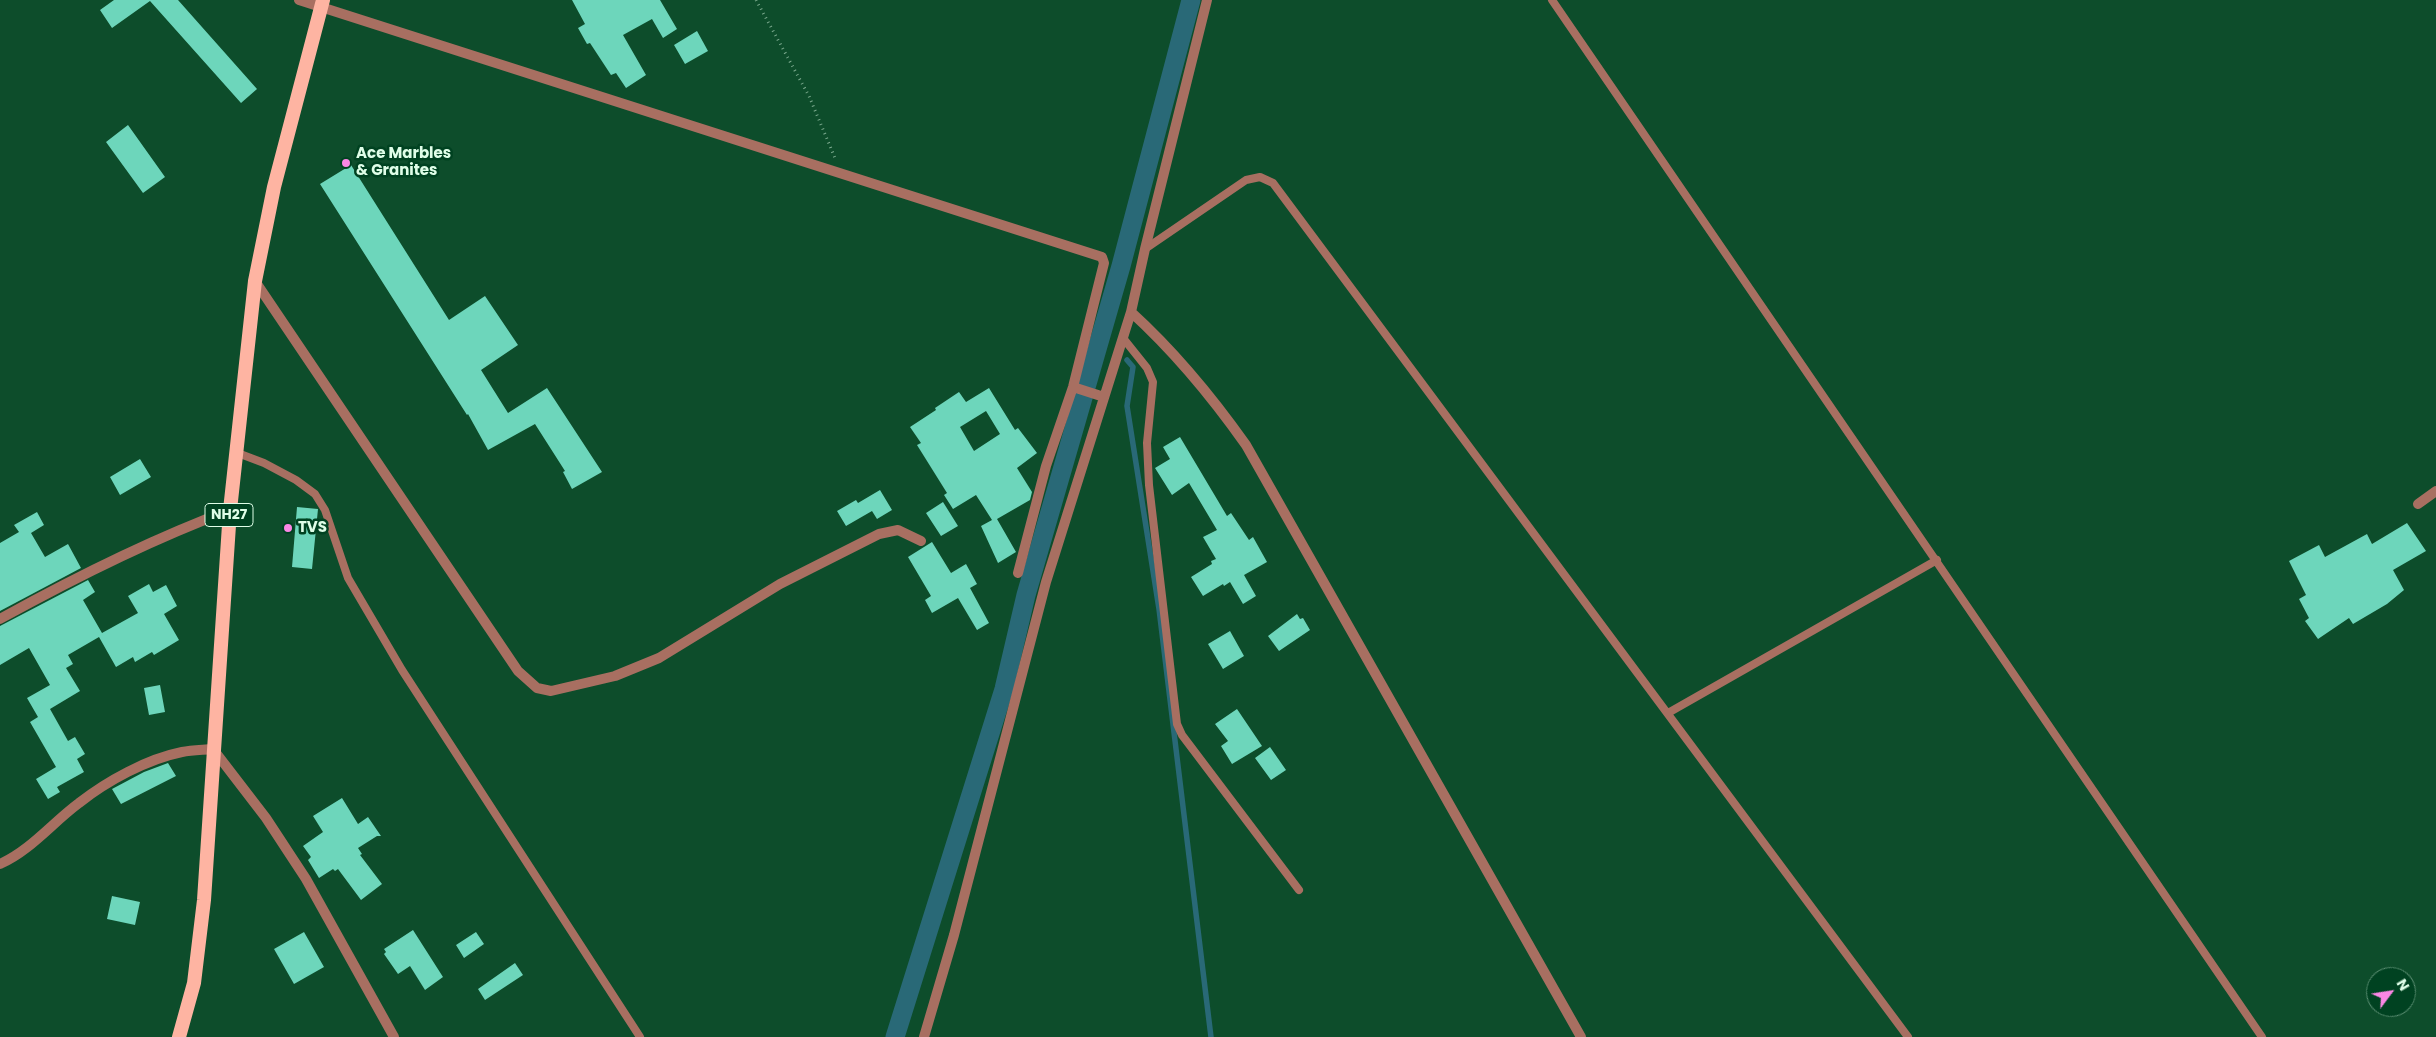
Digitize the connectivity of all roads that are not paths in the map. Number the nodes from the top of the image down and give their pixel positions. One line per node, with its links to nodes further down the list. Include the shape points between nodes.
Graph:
1 (299, 0): 4 (street)
2 (1207, 0): 5 (street)
3 (1552, 0): 16 (lane)
4 (322, 3): 6 (highway, NH27, via 274,187); 9 (street, via 842,175 1102,257 1104,263)
5 (1145, 248): 7 (street); 19 (lane, via 1246,180 1260,177 1273,183)
6 (255, 281): 11 (highway, NH27); 15 (street, via 514,664 537,688 565,690 615,676 659,658 780,584 879,534 898,530)
7 (1131, 312): 8 (street); 27 (street, via 1166,345 1223,412 1246,445)
8 (1123, 338): 10 (street); 22 (lane, via 1147,368 1153,382 1147,443 1149,485 1177,724)
9 (1073, 387): 10 (street); 17 (street, via 1046,466)
10 (1104, 396): 26 (street, via 1030,639 954,935)
11 (235, 452): 14 (highway, NH27); 25 (lane, via 264,462 315,494 325,510 348,578 402,670)
12 (2436, 492): 13 (street)
13 (2418, 504)
14 (230, 510): 18 (street, via 146,544); 20 (highway, NH27)
15 (921, 541)
16 (1937, 560): 19 (lane); 29 (lane)
17 (1018, 574)
18 (0, 619)
19 (1668, 713): 28 (lane)
20 (213, 749): 21 (street, via 181,752 146,764 106,784 78,803 49,831); 23 (highway, NH27, via 199,949 194,983); 24 (street, via 266,818 306,879)
21 (0, 864)
22 (1299, 890)
23 (179, 1037)
24 (394, 1037)
25 (640, 1037)
26 (924, 1037)
27 (1581, 1037)
28 (1908, 1037)
29 (2262, 1037)

